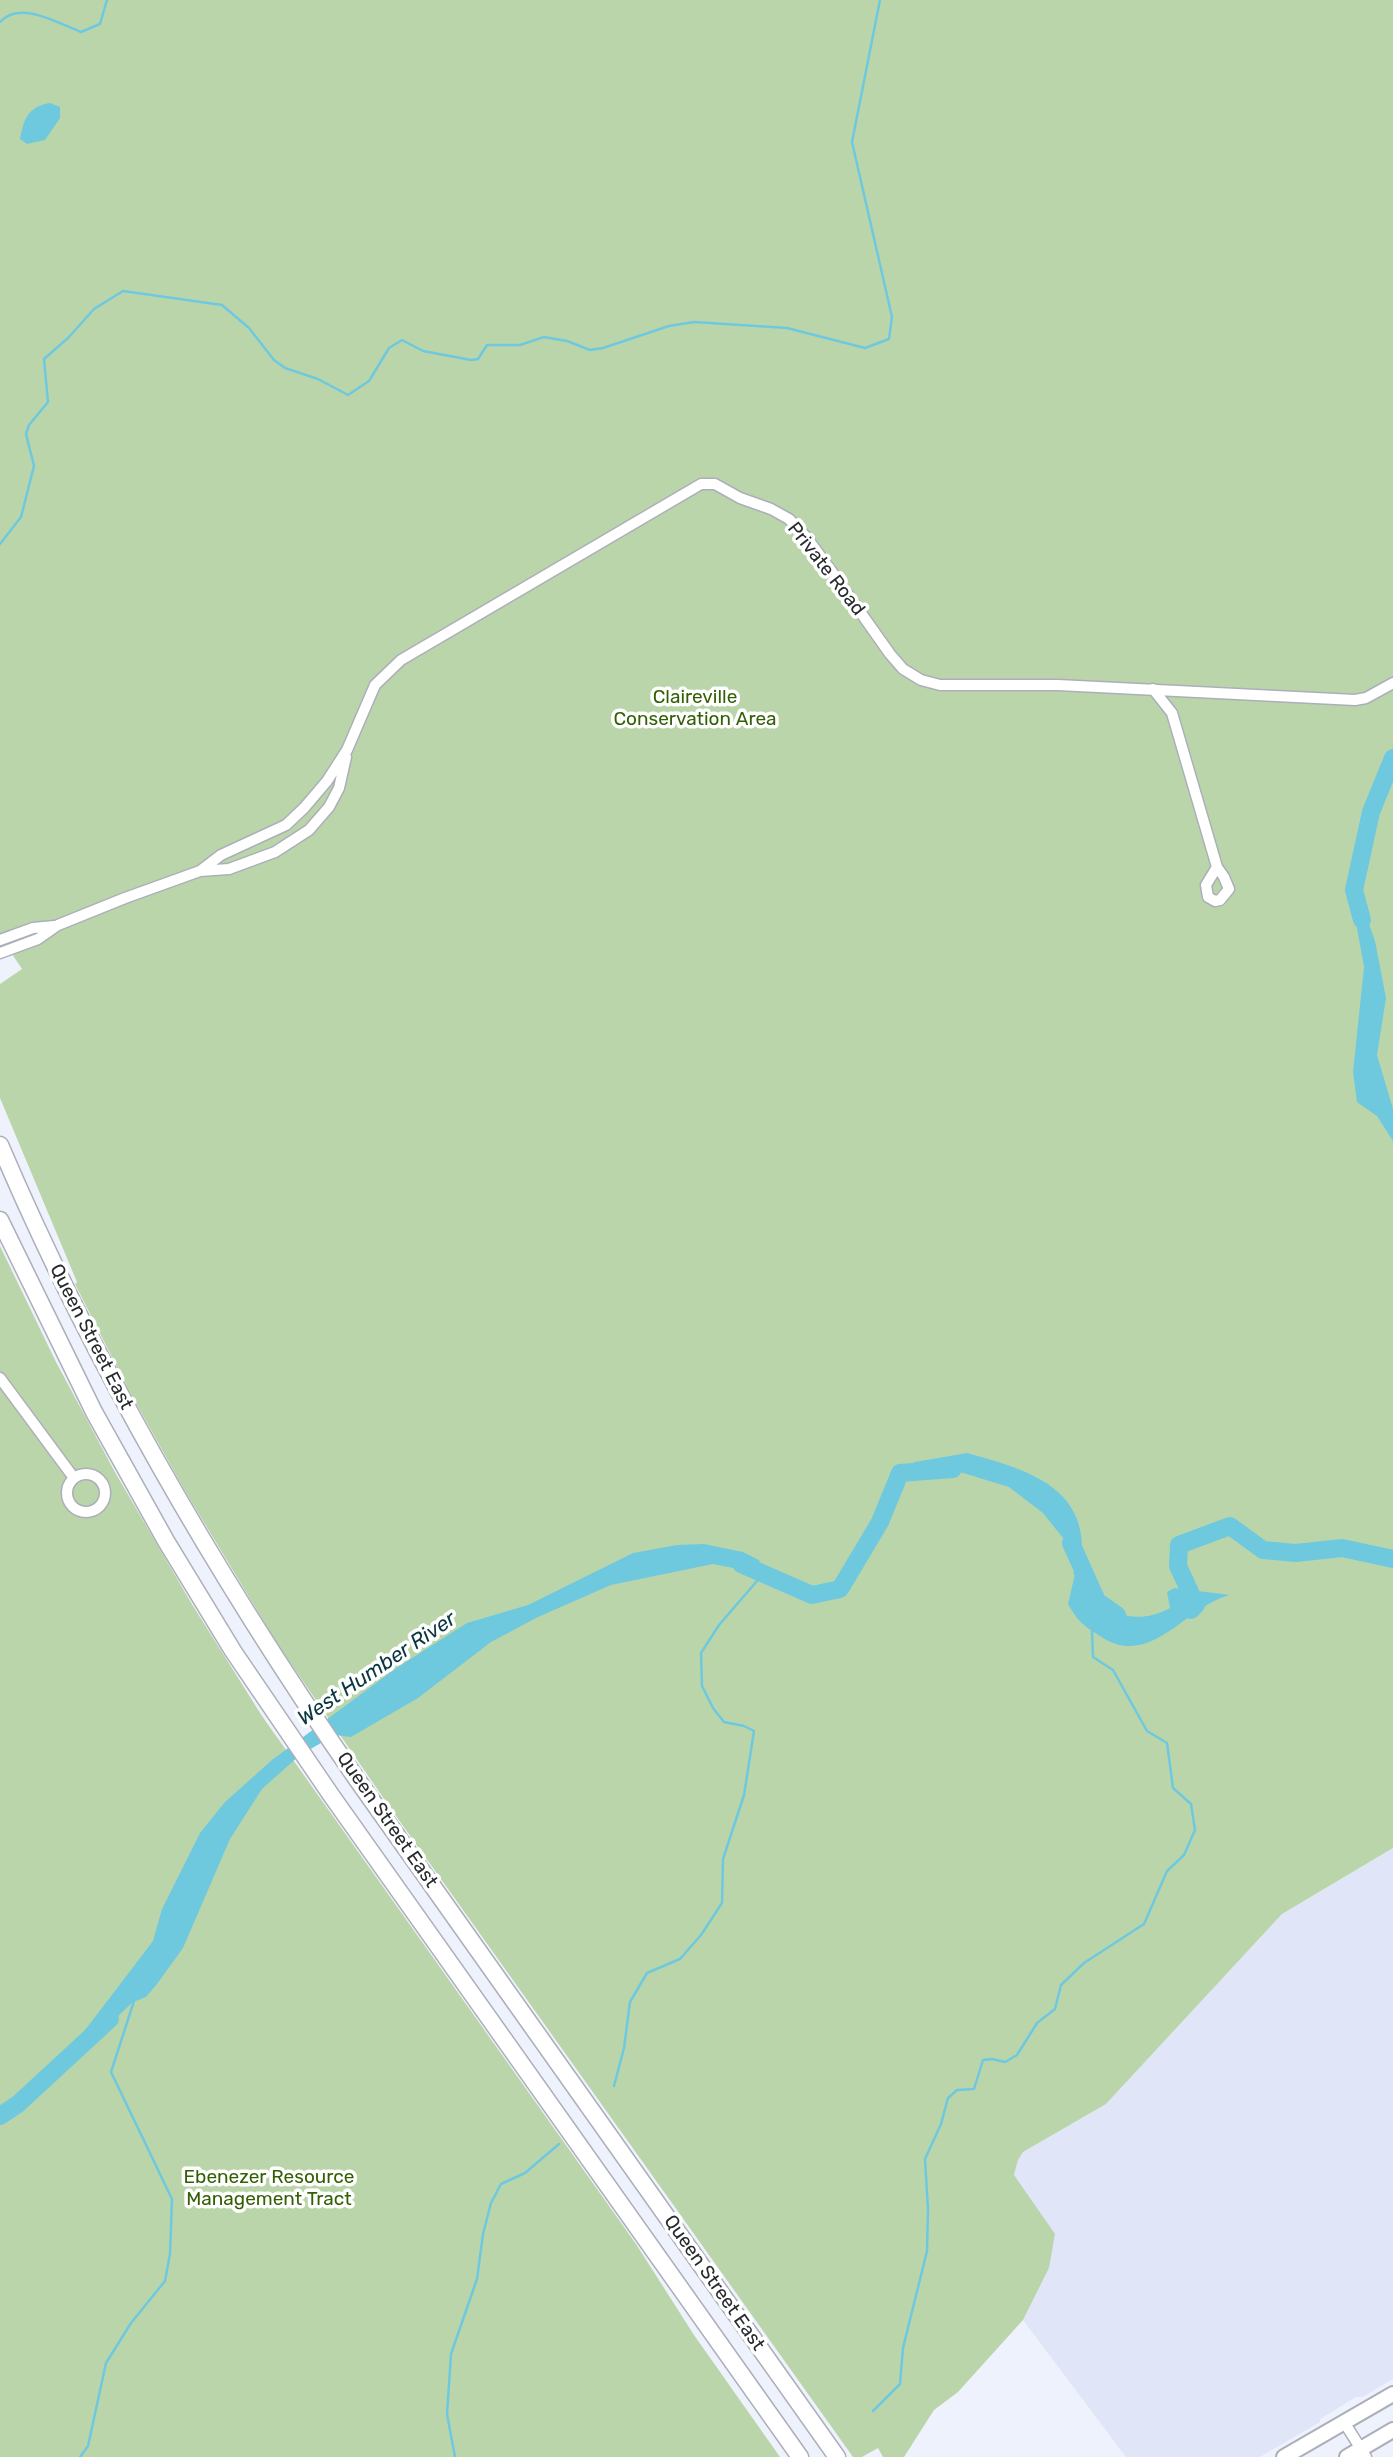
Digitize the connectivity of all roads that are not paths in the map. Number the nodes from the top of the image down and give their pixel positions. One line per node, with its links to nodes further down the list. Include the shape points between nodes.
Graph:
1 (1393, 683): 2 (street, Private Road, via 1355,700)
2 (1153, 689): 3 (street, Private Road, via 940,685 920,680 890,654 789,519 715,484 701,484 401,660 375,685); 4 (street, via 1172,713)
3 (347, 750): 5 (street, via 327,781 286,825 221,855); 5 (street, via 339,788 309,830 275,852 229,869)
4 (1217, 867)
5 (200, 871): 6 (street)
6 (58, 925): 7 (street); 8 (street, via 38,939)
7 (0, 940)
8 (0, 953)
9 (0, 1144): 18 (main road, Queen Street East, via 83,1323 147,1445 297,1692)
10 (0, 1220): 17 (main road, Queen Street East, via 129,1476 272,1709)
11 (0, 1378): 12 (street)
12 (74, 1478): 12 (street, via 67,1489 69,1502 85,1513 97,1509 104,1499 102,1482 86,1474)
13 (1393, 2393): 14 (main road)
14 (1344, 2422): 16 (street); 19 (main road)
15 (1393, 2430): 16 (main road)
16 (1363, 2453): 20 (main road)
17 (800, 2457)
18 (837, 2457)
19 (1284, 2457)
20 (1347, 2457)

